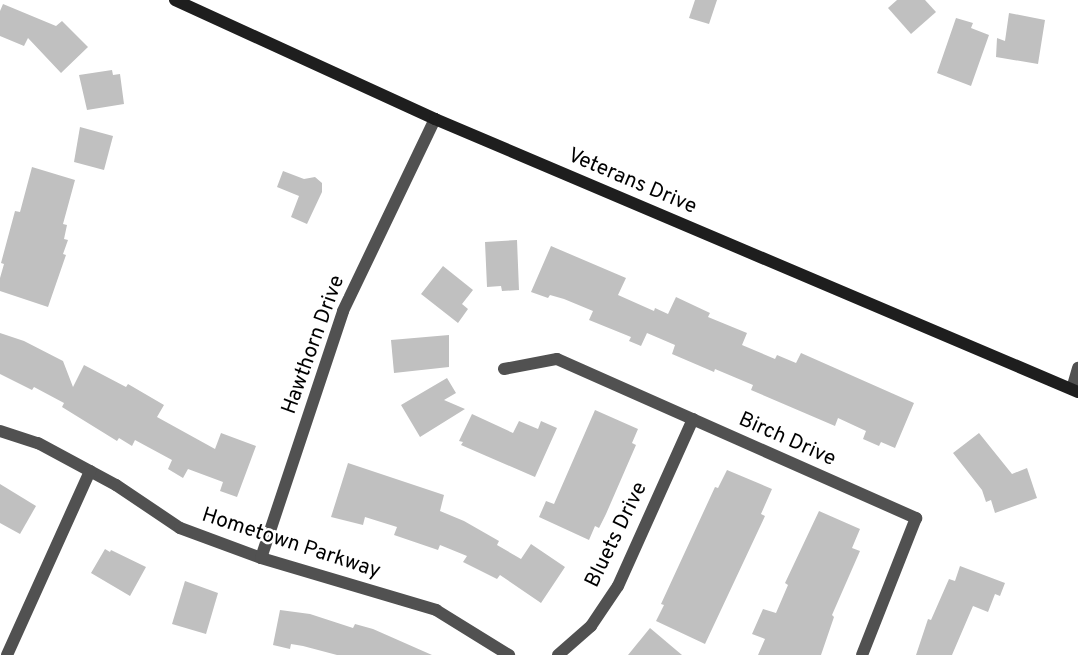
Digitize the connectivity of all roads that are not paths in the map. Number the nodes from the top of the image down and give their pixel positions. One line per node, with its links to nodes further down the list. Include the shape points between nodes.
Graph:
1 (175, 0): 2 (main road, Veterans Drive)
2 (435, 119): 5 (main road, Veterans Drive); 9 (street, Hawthorn Drive, via 343,311)
3 (1078, 368): 5 (street)
4 (504, 369): 6 (street, Birch Drive, via 557,359)
5 (1075, 390)
6 (693, 419): 12 (street, Bluets Drive, via 618,586 591,626); 13 (street, Birch Drive, via 916,518)
7 (0, 431): 8 (street, Hometown Parkway, via 38,443)
8 (90, 471): 9 (street, Hometown Parkway, via 180,528); 10 (street)
9 (261, 558): 11 (street, Hometown Parkway, via 436,610)
10 (7, 655)
11 (509, 655)
12 (558, 655)
13 (862, 655)

